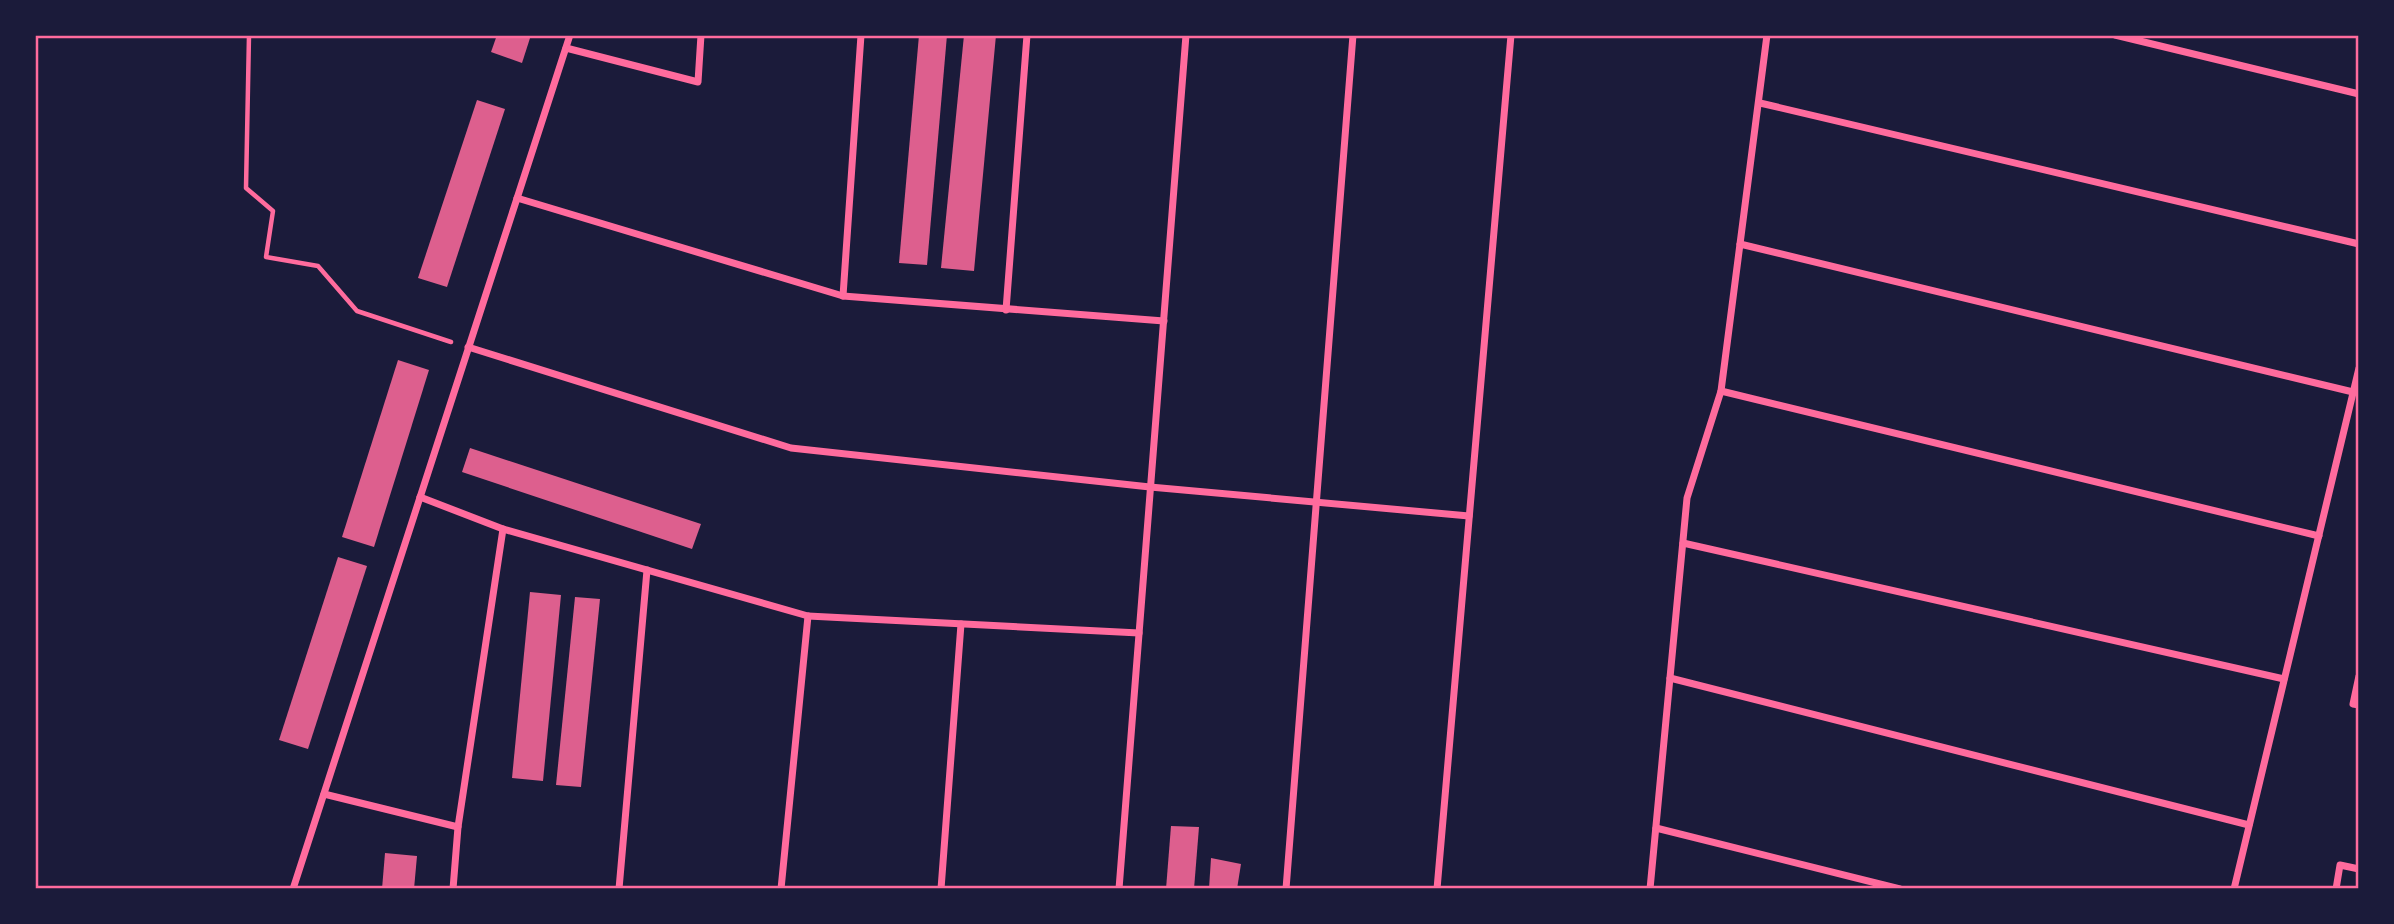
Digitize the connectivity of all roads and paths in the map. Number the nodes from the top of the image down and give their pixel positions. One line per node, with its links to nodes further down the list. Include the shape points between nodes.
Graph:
1 (249, 35): 20 (path, via 246,188 273,211 265,257 318,266 357,311)
2 (570, 35): 11 (street)
3 (701, 35): 11 (street, via 698,82)
4 (861, 35): 17 (street)
5 (1027, 35): 18 (street)
6 (1186, 35): 19 (street)
7 (1353, 35): 26 (street)
8 (1511, 35): 27 (street)
9 (1767, 35): 13 (street)
10 (2115, 35): 12 (street)
11 (566, 48): 14 (street)
12 (2359, 94)
13 (1760, 103): 15 (street); 16 (street)
14 (517, 198): 17 (street); 20 (street)
15 (1741, 244): 22 (street); 23 (street)
16 (2359, 244)
17 (843, 296): 18 (street)
18 (1006, 310): 19 (street)
19 (1164, 321): 24 (street)
20 (468, 347): 24 (street, via 790,448); 25 (street)
21 (2359, 368): 23 (street)
22 (1721, 391): 29 (street); 30 (street, via 1688,498)
23 (2353, 392): 29 (street)
24 (1150, 487): 26 (street); 34 (street)
25 (420, 498): 28 (street); 39 (street)
26 (1316, 503): 27 (street); 50 (street)
27 (1469, 516): 51 (street)
28 (503, 529): 31 (street); 41 (street)
29 (2319, 536): 37 (street)
30 (1684, 543): 36 (street); 37 (street)
31 (647, 570): 32 (street); 46 (street)
32 (808, 616): 33 (street); 47 (street)
33 (961, 624): 34 (street); 48 (street)
34 (1139, 633): 49 (street)
35 (2359, 676): 38 (street)
36 (1670, 678): 40 (street); 42 (street)
37 (2284, 679): 40 (street)
38 (2356, 704)
39 (324, 793): 41 (street); 44 (street)
40 (2249, 825): 54 (street)
41 (458, 827): 45 (street)
42 (1656, 828): 52 (street); 53 (street)
43 (2359, 869): 55 (street, via 2340,865)
44 (293, 889)
45 (453, 889)
46 (619, 889)
47 (781, 889)
48 (941, 889)
49 (1119, 889)
50 (1286, 889)
51 (1437, 889)
52 (1650, 889)
53 (1900, 889)
54 (2234, 889)
55 (2336, 889)

